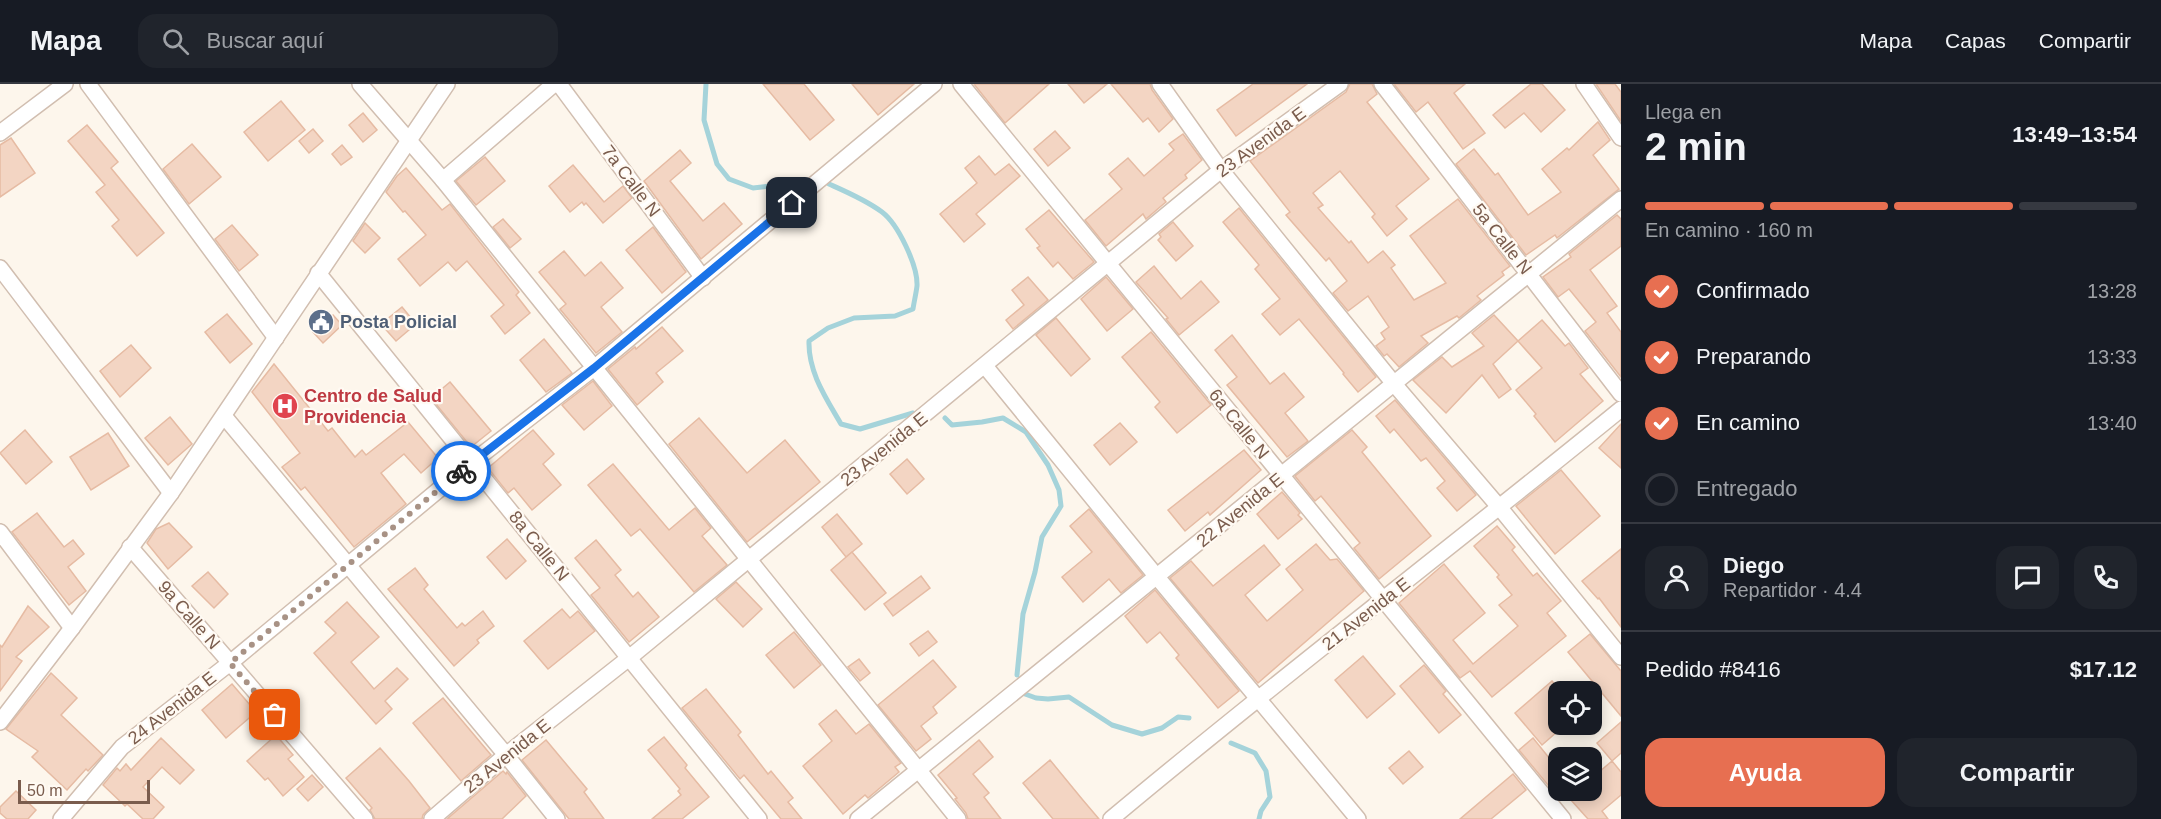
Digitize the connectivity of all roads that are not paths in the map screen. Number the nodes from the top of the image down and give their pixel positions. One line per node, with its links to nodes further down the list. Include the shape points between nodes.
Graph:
1 (65, 84): 13 (street)
2 (88, 84): 24 (street)
3 (360, 84): 15 (street)
4 (447, 84): 15 (street)
5 (554, 84): 17 (street)
6 (559, 84): 23 (street, 7a Calle N)
7 (934, 84): 23 (street, 24 Avenida E)
8 (961, 84): 19 (street, 6a Calle N)
9 (1160, 84): 16 (street)
10 (1340, 84): 16 (street, 23 Avenida E)
11 (1382, 84): 22 (street, 5a Calle N)
12 (1584, 84): 14 (street)
13 (0, 132)
14 (1621, 138)
15 (409, 140): 17 (street); 21 (street)
16 (1221, 170): 19 (street, 23 Avenida E); 27 (street)
17 (443, 180): 26 (street)
18 (1621, 199): 22 (street, 22 Avenida E)
19 (1109, 264): 25 (street, 23 Avenida E); 32 (street, 6a Calle N)
20 (0, 268): 33 (street)
21 (318, 273): 24 (street); 31 (street, 8a Calle N)
22 (1530, 275): 27 (street, 22 Avenida E); 28 (street, 5a Calle N)
23 (703, 278): 26 (street, 24 Avenida E)
24 (276, 338): 30 (street)
25 (985, 366): 37 (street, 23 Avenida E); 39 (street)
26 (594, 368): 31 (street, 24 Avenida E); 37 (street)
27 (1395, 385): 32 (street, 22 Avenida E); 34 (street)
28 (1621, 394)
29 (1621, 409): 34 (street, 21 Avenida E)
30 (224, 416): 33 (street); 38 (street)
31 (471, 462): 38 (street, 24 Avenida E); 43 (street, 8a Calle N)
32 (1282, 476): 39 (street, 22 Avenida E); 40 (street, 6a Calle N)
33 (171, 493): 36 (street)
34 (1500, 508): 40 (street, 21 Avenida E); 42 (street)
35 (0, 532): 41 (street)
36 (130, 547): 41 (street); 44 (street, 9a Calle N)
37 (749, 560): 43 (street, 23 Avenida E); 48 (street)
38 (348, 565): 44 (street, 24 Avenida E); 47 (street)
39 (1157, 577): 45 (street); 48 (street, 22 Avenida E)
40 (1384, 600): 45 (street, 21 Avenida E); 58 (street, 6a Calle N)
41 (72, 628): 46 (street)
42 (1621, 657)
43 (629, 658): 47 (street, 23 Avenida E); 53 (street, 8a Calle N)
44 (230, 663): 49 (street, 24 Avenida E, via 122,747); 50 (street, 9a Calle N)
45 (1257, 698): 56 (street, 21 Avenida E); 57 (street)
46 (0, 722)
47 (506, 755): 51 (street, 23 Avenida E); 52 (street)
48 (918, 770): 54 (street, 22 Avenida E); 55 (street)
49 (61, 819)
50 (365, 819)
51 (432, 819)
52 (556, 819)
53 (759, 819)
54 (858, 819)
55 (958, 819)
56 (1111, 819)
57 (1359, 819)
58 (1563, 819)

